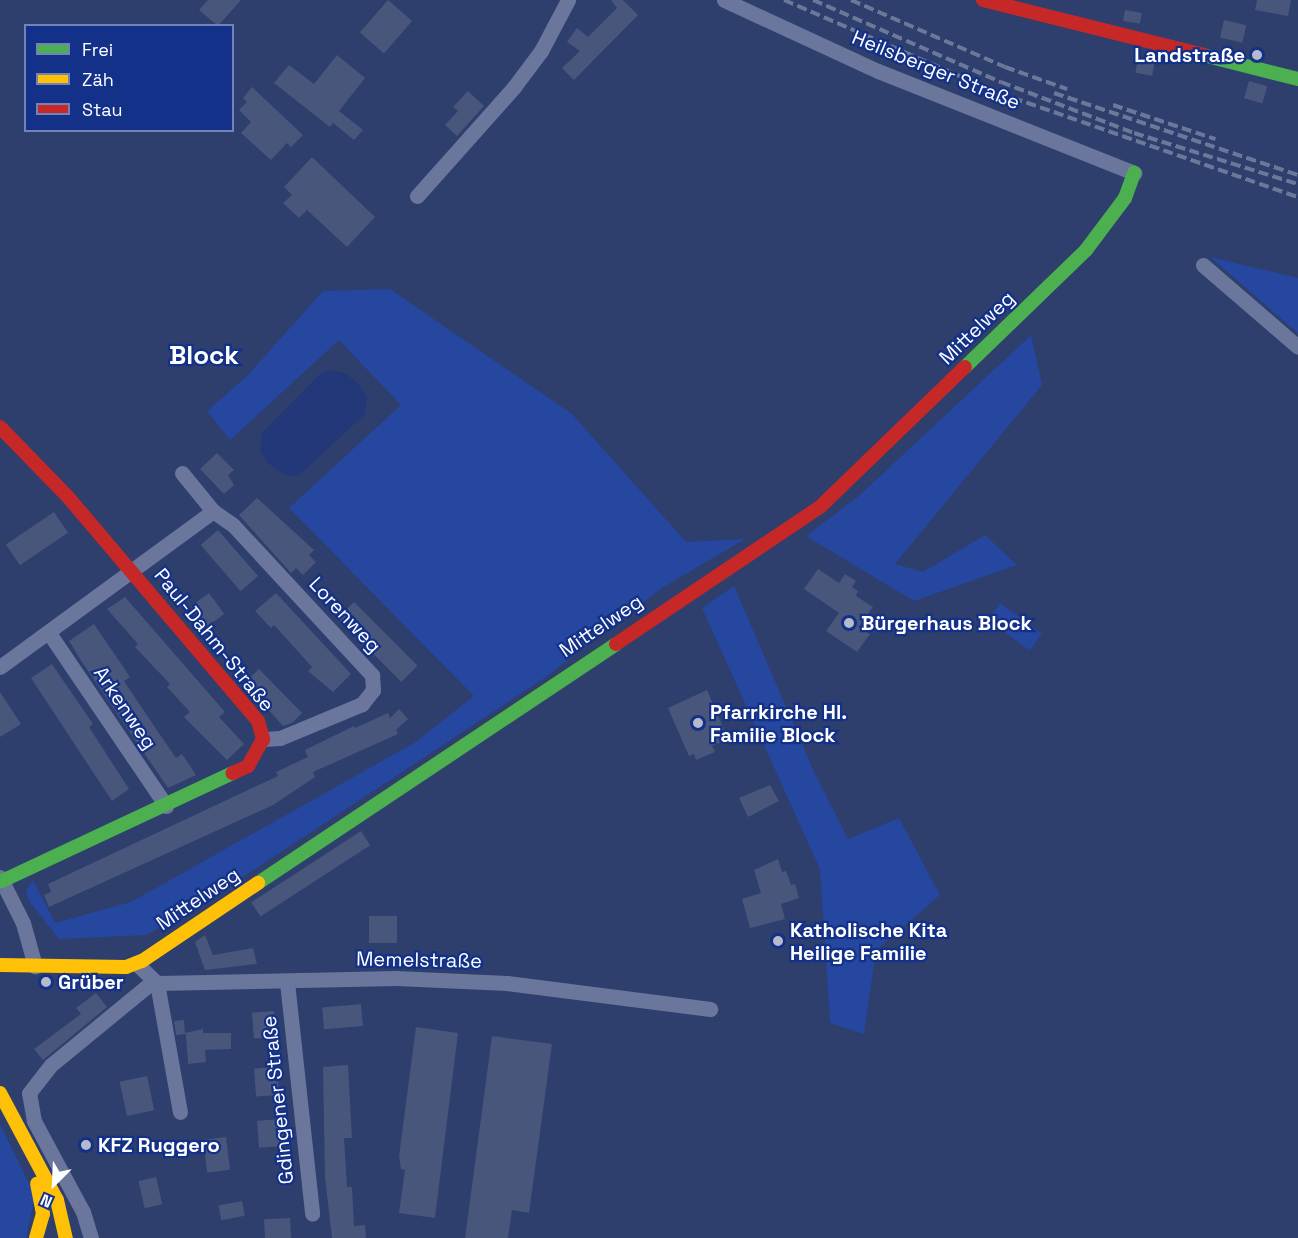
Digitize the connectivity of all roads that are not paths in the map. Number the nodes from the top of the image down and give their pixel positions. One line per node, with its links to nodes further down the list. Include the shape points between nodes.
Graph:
1 (568, 0): 6 (street, via 541,51 514,87)
2 (724, 0): 5 (street, Heilsberger Straße, via 878,71)
3 (983, 0): 4 (main road)
4 (1298, 80)
5 (1134, 173): 18 (main road, Mittelweg, via 1125,198 1086,250 843,489)
6 (417, 196)
7 (1203, 265): 8 (street)
8 (1298, 347)
9 (0, 427): 12 (main road)
10 (182, 473): 11 (street, Lorenweg)
11 (213, 511): 12 (street); 15 (street, Lorenweg, via 233,525 372,675 373,690 362,704 291,735)
12 (132, 572): 13 (street, Paul-Dahm-Straße); 15 (main road, Paul-Dahm-Straße, via 258,721)
13 (49, 633): 14 (street, Paul-Dahm-Straße); 16 (street, Arkenweg)
14 (0, 667)
15 (263, 739): 16 (main road, Paul-Dahm-Straße, via 248,766)
16 (166, 806): 17 (main road, Paul-Dahm-Straße)
17 (1, 879): 20 (street, via 23,923)
18 (136, 963): 20 (main road, Mittelweg, via 89,969); 21 (street)
19 (0, 965): 20 (main road, Mittelweg)
20 (35, 966)
21 (154, 982): 22 (street, Memelstraße); 25 (street); 30 (street, via 51,1065 29,1093 34,1120 79,1204)
22 (287, 982): 23 (street, Memelstraße, via 396,978 507,983); 27 (street, Gdingener Straße)
23 (710, 1009)
24 (0, 1093): 29 (main road, via 57,1200)
25 (180, 1112)
26 (0, 1116): 28 (main road, via 40,1193 43,1214)
27 (312, 1214)
28 (36, 1238)
29 (66, 1238)
30 (91, 1238)

